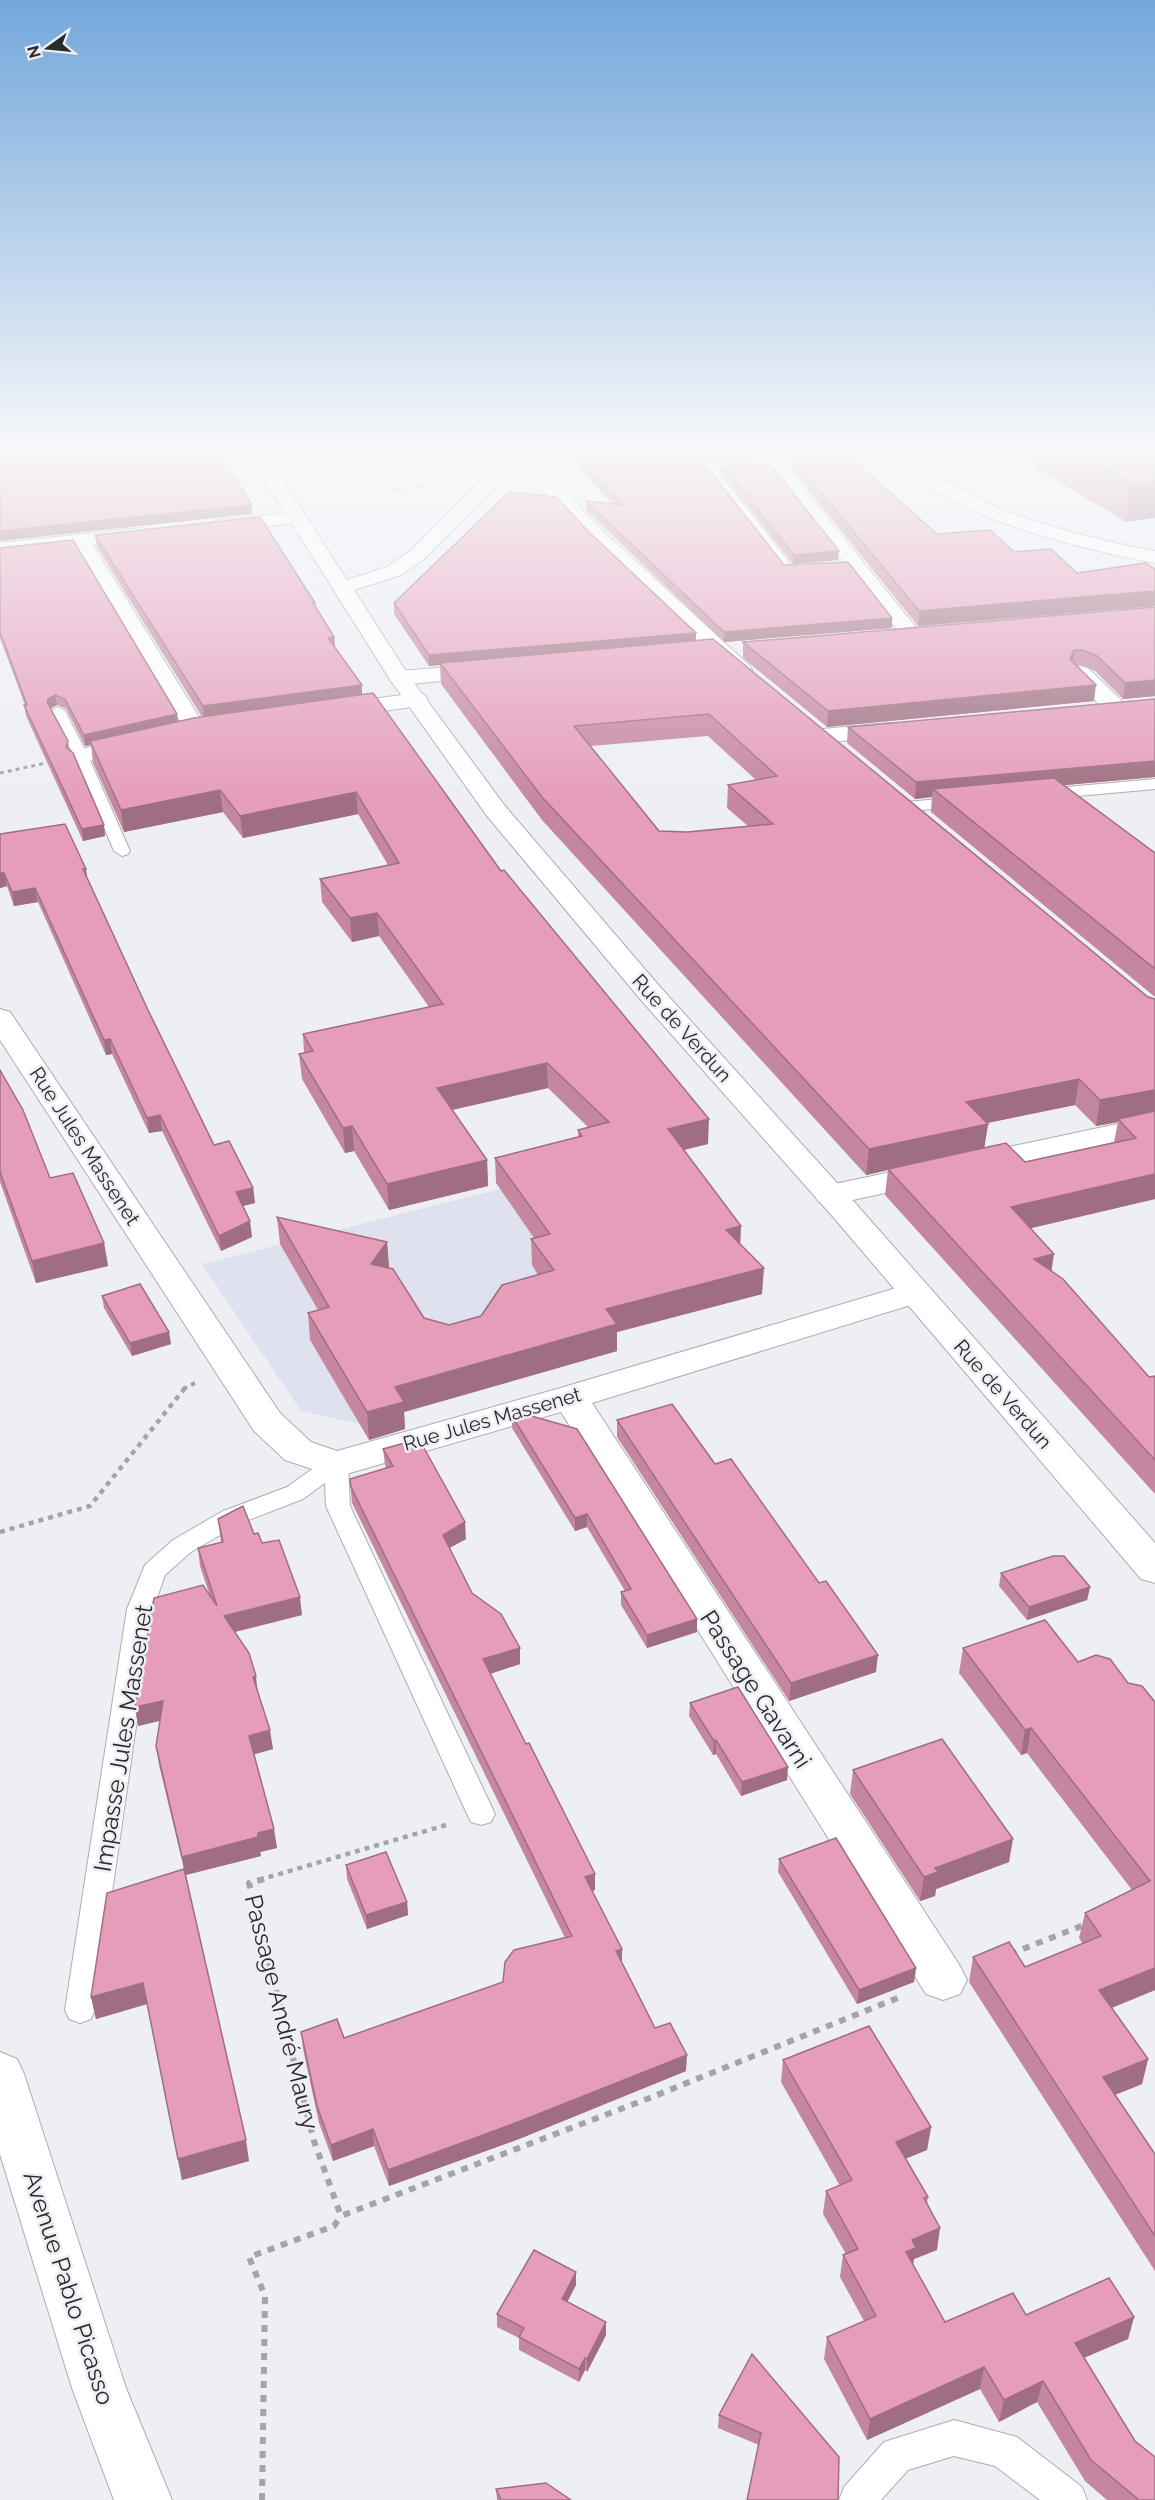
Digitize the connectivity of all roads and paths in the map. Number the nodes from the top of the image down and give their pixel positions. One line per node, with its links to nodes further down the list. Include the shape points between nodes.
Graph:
1 (100, 569): 22 (street, via 207,728)
2 (329, 569): 8 (street, Rue de Verdun)
3 (397, 569): 8 (street)
4 (628, 569): 13 (street)
5 (788, 569): 6 (lane)
6 (811, 569)
7 (852, 569): 10 (street)
8 (341, 588): 17 (street, Rue de Verdun)
9 (934, 632): 10 (street)
10 (911, 634): 11 (street)
11 (888, 636)
12 (752, 648): 13 (street)
13 (706, 652): 16 (street)
14 (504, 669): 17 (street)
15 (1080, 673): 19 (street, via 1126,707)
16 (762, 686)
17 (409, 689): 20 (street); 33 (street, Rue de Verdun, via 509,826 651,994)
18 (58, 711): 22 (lane)
19 (1092, 711)
20 (309, 715)
21 (916, 727): 23 (street, via 813,729)
22 (81, 756): 24 (path); 30 (lane)
23 (848, 758)
24 (0, 773)
25 (1155, 784): 26 (lane)
26 (1033, 795)
27 (898, 800): 28 (lane); 29 (street)
28 (976, 801)
29 (930, 826)
30 (122, 851)
31 (0, 1018): 35 (street, Rue Jules Massenet)
32 (1155, 1125): 33 (street)
33 (830, 1195): 34 (street, Rue de Verdun)
34 (915, 1293): 36 (street, Rue Jules Massenet); 39 (street, Rue de Verdun)
35 (231, 1366): 37 (street, Rue Jules Massenet, via 267,1422 298,1451); 38 (path, via 183,1389 90,1506)
36 (570, 1397): 37 (street, Rue Jules Massenet); 41 (street, Passage Gavarni)
37 (336, 1464): 40 (lane, via 338,1506); 42 (lane, Impasse Jules Massenet, via 295,1493 232,1517 182,1546 154,1571 140,1609)
38 (0, 1532)
39 (1155, 1569)
40 (482, 1814): 45 (path, Passage André Maury, via 249,1883 314,2141)
41 (943, 1980)
42 (80, 2010)
43 (0, 2074): 46 (street, Avenue Pablo Picasso, via 99,2388)
44 (647, 2099): 45 (path)
45 (341, 2216): 47 (path, via 334,2226 249,2257 265,2296)
46 (143, 2500)
47 (262, 2500)
48 (857, 2500): 49 (lane, via 897,2455 954,2438 1004,2450)
49 (1069, 2500)

